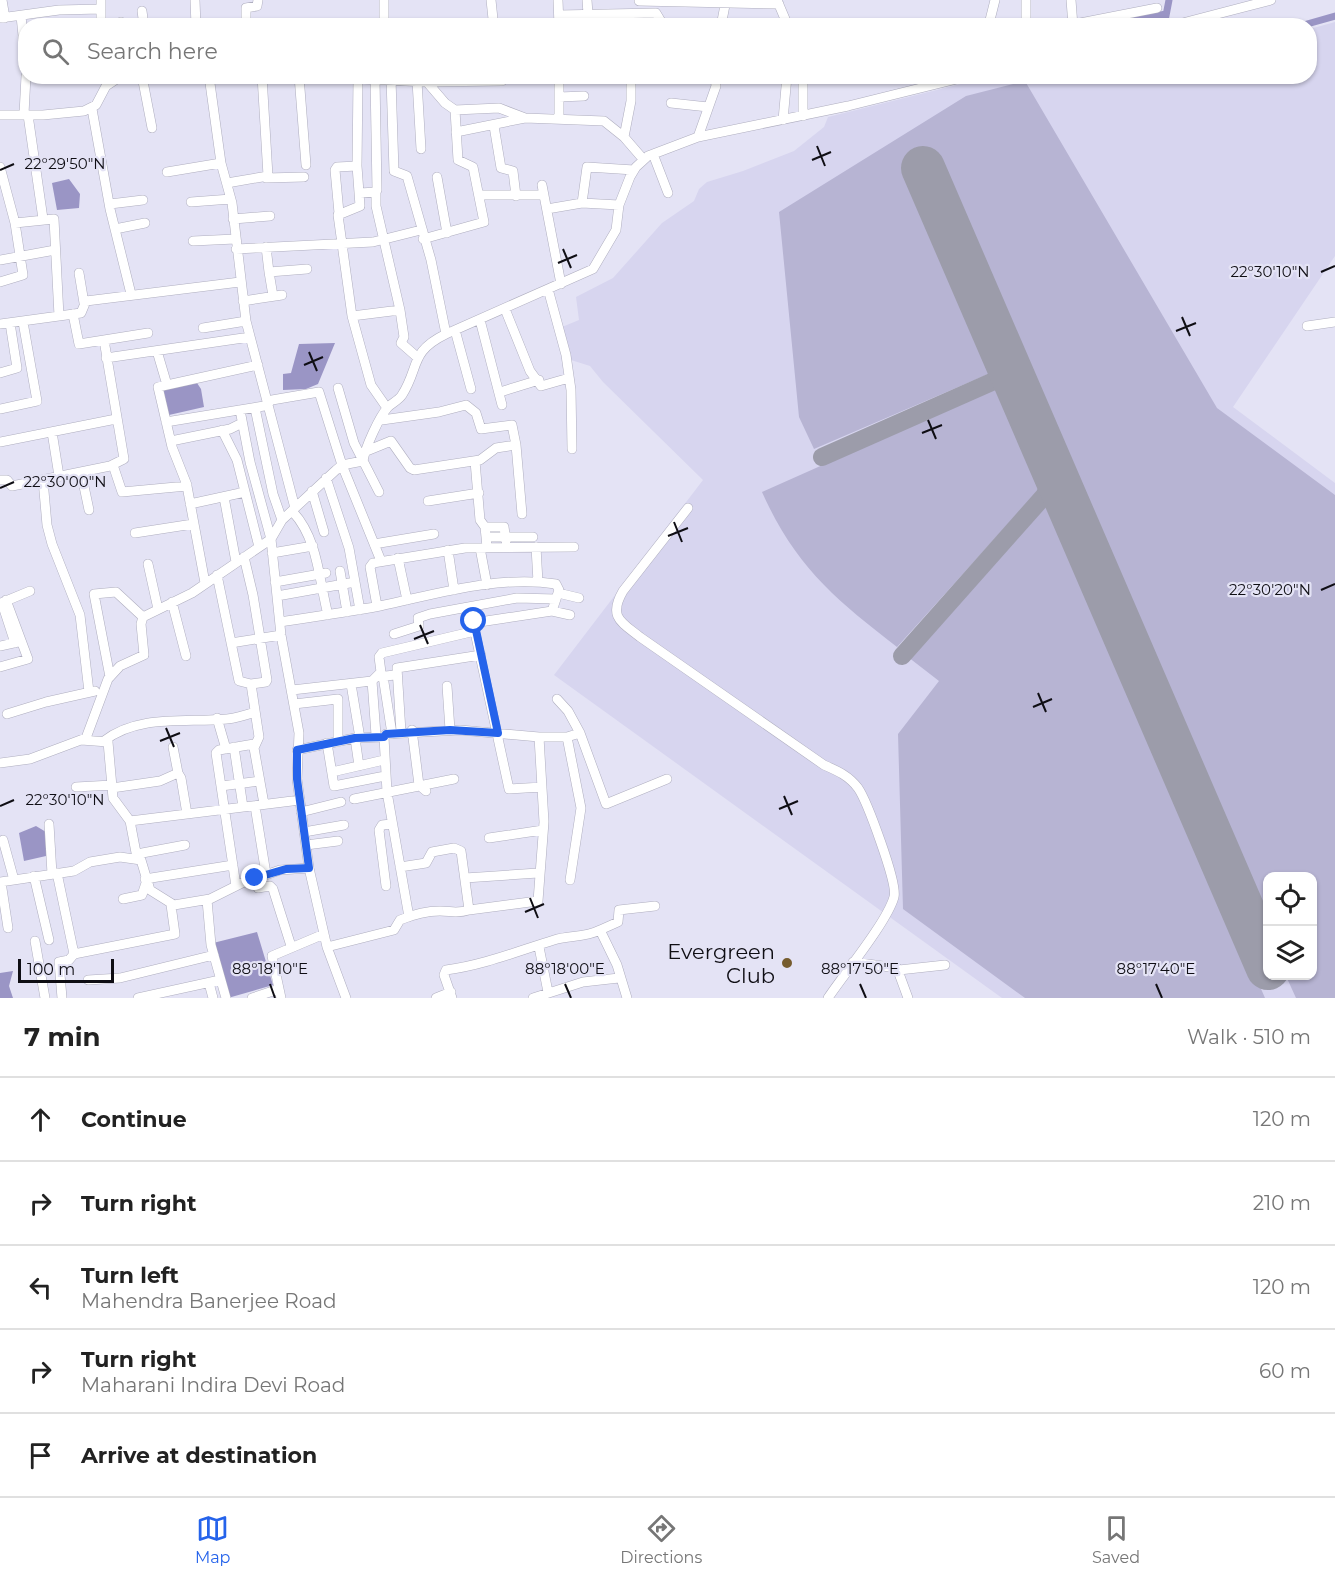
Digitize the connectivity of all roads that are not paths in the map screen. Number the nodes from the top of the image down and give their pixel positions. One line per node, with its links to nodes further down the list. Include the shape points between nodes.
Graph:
1 (2, 0): 27 (street)
2 (195, 0): 29 (street)
3 (258, 0): 30 (street, via 257,6 246,8)
4 (384, 0): 31 (street)
5 (491, 0): 32 (street)
6 (558, 0): 25 (street)
7 (587, 0): 22 (street)
8 (995, 0): 39 (street)
9 (1026, 0): 40 (street)
10 (1071, 0): 41 (street)
11 (1226, 0): 20 (street)
12 (639, 1): 13 (street); 21 (street)
13 (726, 1): 14 (street); 37 (street)
14 (742, 1): 16 (street)
15 (1266, 1): 20 (street)
16 (778, 2): 38 (street)
17 (101, 4): 26 (street)
18 (1157, 8): 42 (street)
19 (142, 11): 28 (street)
20 (1228, 11): 43 (street)
21 (635, 13): 24 (street); 35 (street); 36 (street, via 657,14)
22 (588, 14): 23 (street); 25 (street)
23 (604, 14): 24 (street); 33 (street)
24 (616, 14): 34 (street)
25 (559, 15)
26 (21, 16): 27 (street)
27 (2, 18)
28 (143, 18)
29 (196, 18)
30 (246, 18)
31 (384, 18)
32 (493, 18)
33 (604, 18)
34 (616, 18)
35 (633, 18)
36 (659, 18)
37 (723, 18)
38 (785, 18)
39 (990, 18)
40 (1026, 18)
41 (1070, 18)
42 (1106, 18)
43 (1201, 18)
44 (26, 84): 68 (street)
45 (104, 84): 65 (street)
46 (144, 84): 74 (street)
47 (210, 84): 81 (street)
48 (262, 84): 89 (street)
49 (301, 84): 82 (street)
50 (356, 84): 83 (street)
51 (375, 84): 92 (street)
52 (391, 84): 113 (street, via 394,171 407,176)
53 (422, 84): 78 (street)
54 (425, 84): 66 (street)
55 (559, 84): 62 (street)
56 (631, 84): 76 (street)
57 (716, 84): 64 (street)
58 (786, 84): 72 (street)
59 (803, 84): 69 (street)
60 (936, 84): 69 (street)
61 (584, 96): 62 (street)
62 (559, 97): 71 (street)
63 (671, 103): 64 (street)
64 (708, 107): 77 (street)
65 (92, 109): 68 (street); 102 (street)
66 (455, 110): 70 (street, via 499,108); 75 (street)
67 (0, 115): 68 (street)
68 (26, 115): 108 (street)
69 (802, 116): 72 (street)
70 (525, 118): 71 (street); 73 (street)
71 (559, 118): 76 (street, via 604,121)
72 (783, 120): 77 (street)
73 (494, 126): 75 (street); 97 (street, via 501,168 513,171)
74 (153, 128)
75 (456, 132): 95 (street, via 458,161 473,167)
76 (624, 137): 80 (street)
77 (698, 137): 79 (street)
78 (421, 149)
79 (653, 154): 80 (street); 94 (street)
80 (642, 160): 85 (street)
81 (221, 163): 86 (street); 90 (street)
82 (306, 165)
83 (357, 166): 93 (street); 106 (street, via 335,170)
84 (0, 167): 103 (street)
85 (634, 170): 101 (street, via 587,167); 104 (street)
86 (167, 172)
87 (304, 177): 89 (street)
88 (437, 177): 114 (street)
89 (266, 178): 90 (street)
90 (227, 183): 98 (street)
91 (542, 185): 96 (street)
92 (376, 192): 93 (street); 115 (street)
93 (360, 193): 106 (street, via 360,207)
94 (668, 193)
95 (480, 195): 97 (street); 114 (street, via 484,224)
96 (544, 195): 97 (street); 105 (street)
97 (516, 196)
98 (231, 199): 100 (street); 109 (street)
99 (143, 200): 102 (street)
100 (191, 202)
101 (582, 203): 104 (street); 105 (street)
102 (110, 204): 112 (street)
103 (5, 205): 110 (street)
104 (619, 205): 128 (street, via 616,230 593,269)
105 (547, 209): 128 (street)
106 (339, 213): 118 (street)
107 (270, 216): 109 (street)
108 (43, 219): 110 (street); 120 (street, via 54,219)
109 (233, 219): 117 (street)
110 (15, 223): 121 (street)
111 (145, 223): 112 (street)
112 (115, 229): 130 (street)
113 (421, 232): 114 (street); 115 (street); 145 (street)
114 (447, 233)
115 (384, 240): 118 (street); 134 (street)
116 (193, 241): 117 (street)
117 (235, 245): 119 (street); 127 (street)
118 (341, 245): 119 (street); 137 (street, via 342,287)
119 (266, 247): 124 (street)
120 (55, 250): 121 (street); 136 (street)
121 (20, 256): 122 (street); 126 (street, via 23,276)
122 (0, 260)
123 (308, 269): 124 (street)
124 (269, 272): 131 (street, via 278,296)
125 (79, 273): 132 (street)
126 (0, 282)
127 (241, 284): 130 (street); 131 (street)
128 (561, 284): 129 (street)
129 (548, 289): 133 (street); 154 (street)
130 (130, 294): 132 (street)
131 (243, 301): 139 (street)
132 (84, 303): 135 (street, via 82,312)
133 (505, 309): 138 (street); 155 (street, via 530,371)
134 (400, 310): 137 (street); 150 (street, via 404,337 401,343)
135 (73, 314): 136 (street); 148 (street, via 78,343)
136 (59, 316): 140 (street)
137 (352, 316): 163 (street, via 371,385)
138 (480, 320): 145 (street); 159 (street)
139 (246, 321): 144 (street); 147 (street)
140 (23, 322): 142 (street); 164 (street, via 37,401)
141 (1335, 322): 143 (street)
142 (5, 324): 153 (street, via 17,368)
143 (1307, 326)
144 (203, 328)
145 (451, 332): 150 (street, via 436,339); 158 (street)
146 (148, 333): 148 (street)
147 (250, 337): 149 (street); 152 (street)
148 (104, 340): 151 (street)
149 (157, 351): 151 (street); 156 (street)
150 (417, 357): 163 (street, via 401,396)
151 (106, 358): 166 (street)
152 (258, 365): 156 (street); 160 (street)
153 (0, 373)
154 (569, 378): 155 (street, via 541,386); 175 (street)
155 (539, 381): 159 (street)
156 (167, 385): 168 (street, via 158,389)
157 (339, 388): 176 (street, via 350,431)
158 (471, 389)
159 (500, 392): 161 (street)
160 (268, 404): 162 (street); 179 (street, via 319,392); 195 (street)
161 (502, 405)
162 (255, 408): 165 (street); 197 (street)
163 (387, 408): 167 (street)
164 (0, 409)
165 (240, 410): 168 (street); 169 (street)
166 (116, 419): 171 (street); 178 (street, via 125,458)
167 (382, 420): 174 (street, via 466,405 476,413 481,429 512,425); 176 (street)
168 (166, 422): 172 (street)
169 (242, 423): 170 (street); 205 (street)
170 (222, 430): 172 (street); 187 (street, via 236,458)
171 (52, 432): 173 (street); 181 (street)
172 (171, 441): 185 (street)
173 (0, 442)
174 (516, 445): 177 (street, via 496,448); 196 (street)
175 (572, 449)
176 (364, 457): 177 (street, via 391,441 414,470); 179 (street); 188 (street)
177 (475, 461): 189 (street)
178 (113, 465): 180 (street); 185 (street, via 122,492)
179 (342, 465): 182 (street); 206 (street)
180 (81, 472): 181 (street); 194 (street)
181 (59, 476): 184 (street)
182 (326, 478): 186 (street); 223 (street, via 349,548)
183 (0, 480): 184 (street, via 7,480 12,486)
184 (43, 480): 269 (street, via 52,544 80,615)
185 (187, 485): 192 (street)
186 (312, 491): 195 (street); 199 (street)
187 (244, 492): 190 (street); 208 (street)
188 (379, 492)
189 (479, 493): 191 (street); 200 (street, via 480,520)
190 (224, 496): 192 (street); 216 (street)
191 (428, 501)
192 (190, 504): 198 (street)
193 (688, 508): 358 (street, via 623,591 616,605 617,618 824,765 842,773 860,790 895,894)
194 (89, 510)
195 (294, 510): 197 (street); 207 (street)
196 (522, 514)
197 (282, 520): 205 (street)
198 (193, 524): 201 (street); 226 (street)
199 (324, 532)
200 (485, 532): 203 (street); 209 (street)
201 (135, 533)
202 (434, 534): 206 (street)
203 (506, 537): 204 (street); 210 (street)
204 (533, 537)
205 (271, 539): 208 (street); 214 (street)
206 (374, 544): 217 (street)
207 (313, 546): 214 (street); 220 (street)
208 (259, 547): 216 (street)
209 (484, 547): 210 (street); 213 (street); 228 (street)
210 (506, 547): 211 (street)
211 (536, 547): 212 (street); 225 (street)
212 (574, 547)
213 (448, 550): 215 (street); 230 (street)
214 (272, 553): 222 (street)
215 (398, 558): 217 (street); 236 (street)
216 (240, 560): 221 (street); 253 (street, via 252,586)
217 (381, 561): 239 (street, via 370,567)
218 (148, 564): 240 (street)
219 (340, 571): 227 (street)
220 (322, 574): 222 (street); 229 (street)
221 (217, 575): 226 (street); 256 (street)
222 (275, 582): 232 (street)
223 (355, 582): 227 (street); 241 (street)
224 (514, 582): 225 (street); 228 (street); 234 (street)
225 (538, 582): 233 (street, via 556,584)
226 (206, 583): 238 (street)
227 (342, 585): 229 (street); 243 (street)
228 (487, 585): 230 (street)
229 (322, 589): 232 (street); 244 (street)
230 (454, 590): 236 (street)
231 (30, 591): 237 (street)
232 (277, 596): 248 (street)
233 (557, 596): 234 (street); 235 (street); 242 (street)
234 (517, 598): 245 (street); 249 (street, via 420,617)
235 (579, 598)
236 (407, 600): 239 (street)
237 (3, 602): 254 (street)
238 (172, 602): 240 (street); 258 (street)
239 (377, 606): 241 (street)
240 (158, 609): 247 (street)
241 (360, 610): 243 (street)
242 (552, 611): 245 (street); 246 (street)
243 (347, 612): 244 (street)
244 (328, 615): 248 (street)
245 (519, 615): 250 (street, via 477,620 473,623)
246 (570, 615)
247 (143, 617): 262 (street, via 144,655 120,666); 262 (street, via 116,592 94,594)
248 (280, 622): 252 (street)
249 (419, 626): 251 (street); 255 (street)
250 (475, 631): 255 (street); 259 (street)
251 (394, 634)
252 (281, 635): 253 (street); 267 (street)
253 (260, 639): 256 (street); 264 (street, via 267,680)
254 (19, 642): 257 (street); 260 (street, via 28,660)
255 (423, 642): 263 (street, via 380,655 381,672)
256 (231, 643): 264 (street, via 239,681)
257 (0, 646)
258 (186, 656)
259 (481, 656): 261 (street, via 400,667); 277 (street)
260 (0, 667)
261 (395, 675): 263 (street); 279 (street)
262 (110, 677): 268 (street)
263 (377, 678): 265 (street); 279 (street); 279 (street)
264 (251, 684): 272 (street)
265 (351, 684): 267 (street); 282 (street)
266 (447, 686): 276 (street)
267 (292, 690): 271 (street)
268 (103, 691): 269 (street); 283 (street, via 88,734)
269 (89, 692): 273 (street)
270 (557, 699): 278 (street)
271 (294, 704): 285 (street, via 338,699); 290 (street, via 299,733)
272 (255, 712): 274 (street); 287 (street, via 259,737)
273 (8, 714)
274 (217, 718): 284 (street, via 182,718 145,725 122,730); 289 (street)
275 (412, 730): 276 (street); 279 (street); 305 (street)
276 (450, 730): 277 (street)
277 (498, 733): 280 (street); 303 (street, via 509,789)
278 (580, 733): 281 (street); 298 (street, via 604,803)
279 (388, 734): 282 (street); 291 (street)
280 (539, 737): 281 (street); 303 (street)
281 (567, 737): 337 (street, via 581,807)
282 (358, 738): 285 (street); 293 (street)
283 (81, 740): 284 (street); 292 (street, via 30,759)
284 (104, 741): 302 (street, via 109,744)
285 (338, 742): 286 (street)
286 (327, 743): 290 (street); 294 (street)
287 (254, 744): 289 (street); 299 (street)
288 (173, 747): 295 (street)
289 (230, 748): 300 (street); 301 (street, via 216,753)
290 (297, 750): 308 (street)
291 (384, 760): 293 (street); 296 (street)
292 (0, 763)
293 (359, 766): 294 (street)
294 (332, 772): 296 (street, via 333,786)
295 (178, 773): 302 (street, via 160,781); 314 (street)
296 (385, 776): 306 (street)
297 (454, 779): 305 (street)
298 (667, 779)
299 (260, 781): 300 (street); 310 (street)
300 (240, 784): 301 (street); 311 (street)
301 (221, 786): 312 (street)
302 (112, 787): 304 (street); 315 (street, via 114,801)
303 (542, 787): 319 (street)
304 (76, 788)
305 (422, 788): 306 (street)
306 (387, 792): 307 (street); 317 (street)
307 (354, 799)
308 (300, 800): 310 (street); 313 (street)
309 (341, 802): 313 (street)
310 (260, 805): 311 (street); 332 (street)
311 (243, 807): 312 (street)
312 (224, 809): 314 (street); 327 (street)
313 (301, 812): 320 (street)
314 (187, 814): 315 (street)
315 (130, 821): 326 (street)
316 (49, 824): 330 (street)
317 (391, 824): 328 (street); 341 (street, via 382,825 379,831)
318 (344, 825): 320 (street)
319 (543, 831): 321 (street); 331 (street)
320 (304, 832): 325 (street)
321 (489, 838)
322 (3, 840): 336 (street)
323 (338, 841): 325 (street)
324 (185, 845): 326 (street)
325 (306, 845): 329 (street)
326 (137, 856): 330 (street, via 100,860 74,871); 338 (street)
327 (233, 865): 338 (street); 340 (street)
328 (399, 867): 335 (street, via 426,863 432,852 454,848 461,851); 347 (street)
329 (309, 868): 332 (street); 350 (street)
330 (55, 873): 333 (street); 356 (street)
331 (538, 873): 335 (street); 346 (street, via 538,901)
332 (266, 874): 334 (street)
333 (34, 876): 336 (street); 351 (street)
334 (255, 878): 340 (street); 353 (street, via 258,888 272,887)
335 (465, 878): 346 (street)
336 (14, 880): 339 (street)
337 (570, 880)
338 (145, 881): 342 (street, via 142,896); 344 (street, via 150,890)
339 (0, 882): 348 (street)
340 (236, 886): 343 (street)
341 (386, 886)
342 (123, 899)
343 (207, 900): 344 (street); 357 (street)
344 (171, 905): 356 (street, via 175,934)
345 (655, 906): 349 (street, via 619,910 618,921)
346 (469, 910): 347 (street)
347 (409, 917): 354 (street, via 398,921 394,930)
348 (8, 928)
349 (600, 930): 355 (street); 361 (street)
350 (324, 934): 353 (street); 354 (street)
351 (49, 940)
352 (36, 941): 368 (street)
353 (291, 946): 366 (street, via 272,956)
354 (327, 947): 374 (street)
355 (539, 947): 365 (street); 367 (street, via 491,962 446,970 444,975)
356 (74, 954): 369 (street, via 59,962)
357 (214, 955): 362 (street, via 120,978); 363 (street)
358 (853, 962): 360 (street); 378 (street)
359 (945, 965): 360 (street)
360 (899, 970): 379 (street)
361 (619, 978): 365 (street); 377 (street)
362 (88, 980)
363 (220, 980): 364 (street); 372 (street)
364 (209, 983): 370 (street); 371 (street)
365 (548, 992): 376 (street)
366 (280, 994): 373 (street)
367 (452, 995): 375 (street)
368 (45, 998)
369 (62, 998)
370 (138, 998)
371 (213, 998)
372 (225, 998)
373 (252, 998)
374 (346, 998)
375 (436, 998)
376 (532, 998)
377 (627, 998)
378 (828, 998)
379 (908, 998)

